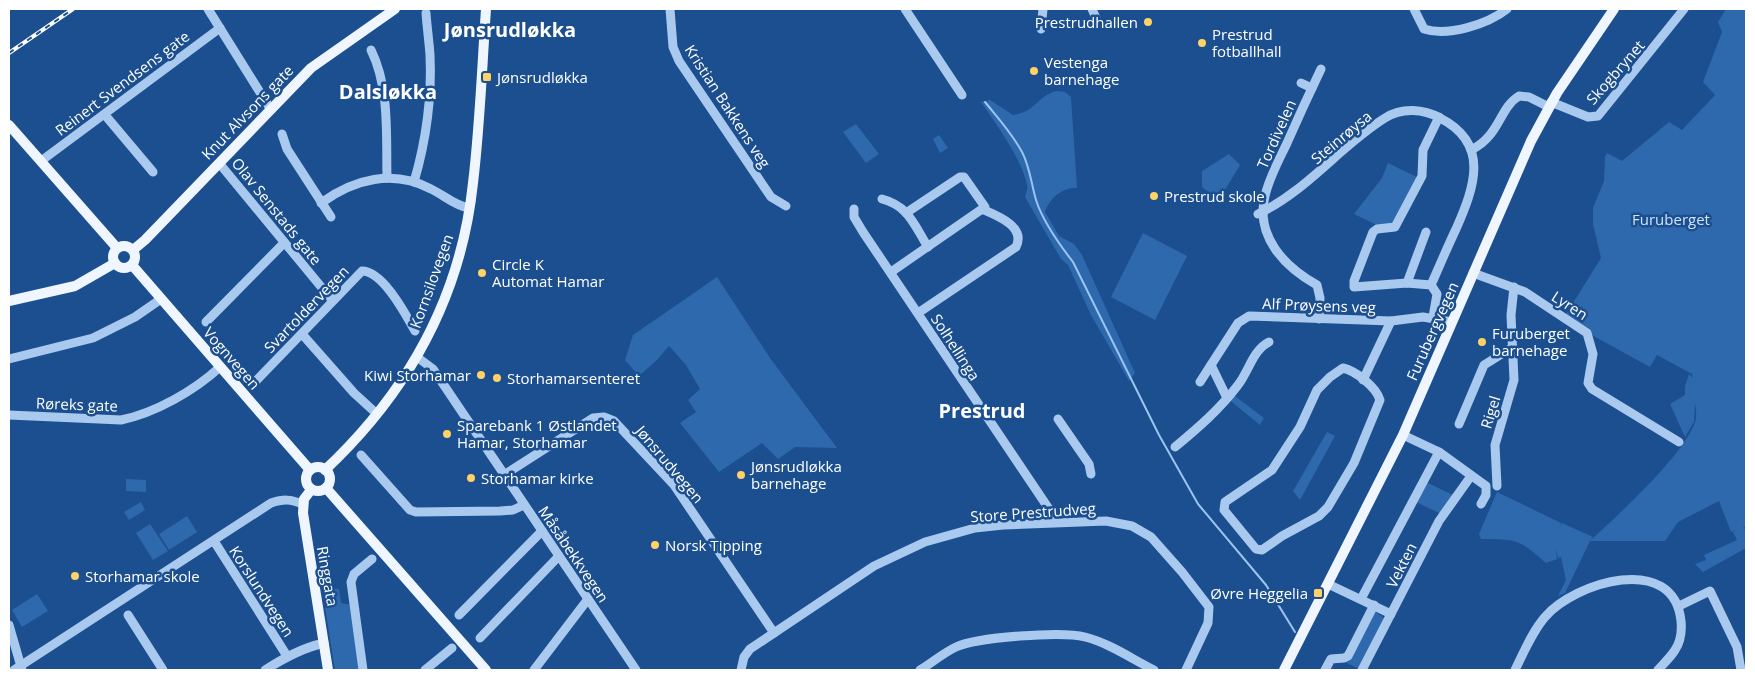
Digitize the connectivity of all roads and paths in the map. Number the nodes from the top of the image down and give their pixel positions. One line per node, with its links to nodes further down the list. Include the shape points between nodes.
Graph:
1 (208, 9): 14 (street)
2 (395, 9): 22 (main road, Knut Alvsons gate, via 320,60)
3 (486, 9): 36 (main road, Kornsilovegen)
4 (670, 9): 35 (street, Kristian Bakkens veg, via 673,47 685,72 771,198)
5 (905, 9): 20 (street)
6 (1044, 9): 15 (street)
7 (1092, 9): 13 (street)
8 (1414, 9): 9 (street, via 1424,29 1438,32 1479,25)
9 (1506, 9)
10 (1614, 9): 21 (main road, Furubergvegen)
11 (1684, 9): 21 (street, Skogbrynet, via 1598,116 1588,117)
12 (426, 13): 32 (street, via 430,54 428,96 422,153)
13 (1096, 18)
14 (220, 28): 22 (street); 23 (street, Reinert Svendsens gate)
15 (1042, 29)
16 (371, 50): 31 (street, via 382,87)
17 (1320, 69): 19 (street, Tordivelen)
18 (1301, 83): 19 (street, Tordivelen)
19 (1312, 88): 39 (street, Tordivelen, via 1268,186)
20 (962, 95)
21 (1550, 104): 27 (street, Skogbrynet, via 1519,96 1487,141); 50 (main road, Furubergvegen)
22 (271, 110): 29 (main road, Knut Alvsons gate)
23 (105, 114): 28 (street, Reinert Svendsens gate); 30 (street)
24 (1439, 117): 27 (street, Steinrøysa, via 1454,125); 39 (street, Steinrøysa, via 1410,111 1386,117 1308,183); 51 (street, via 1423,150 1419,185 1395,227 1374,232 1354,275 1354,287)
25 (9, 125): 28 (main road)
26 (282, 134): 34 (street, via 287,149)
27 (1472, 150): 52 (street, Steinrøysa, via 1473,189)
28 (41, 161): 45 (main road)
29 (219, 162): 43 (street, Olav Senstads gate); 46 (main road, Knut Alvsons gate)
30 (153, 172)
31 (387, 178): 32 (street); 34 (street, via 356,183)
32 (414, 182): 36 (street)
33 (882, 199): 40 (street, via 897,203)
34 (321, 203): 41 (street)
35 (786, 206)
36 (470, 208): 67 (main road, Kornsilovegen, via 453,276)
37 (854, 209): 49 (street, Solhellinga, via 854,217)
38 (984, 210): 40 (street, via 984,204 964,177 960,177); 44 (street); 57 (street, Solhellinga, via 1014,227 1018,237 1016,247)
39 (1261, 212): 59 (street, Tordivelen, via 1278,255 1301,277 1317,285)
40 (906, 213): 44 (street)
41 (331, 217)
42 (1426, 232): 51 (street)
43 (284, 243): 55 (street, Olav Senstads gate); 61 (street)
44 (928, 247): 49 (street)
45 (117, 248): 46 (main road, via 127,246); 47 (main road)
46 (133, 250): 48 (main road, via 136,256)
47 (115, 263): 48 (main road, via 121,268); 56 (main road, via 74,286)
48 (132, 265): 54 (main road, Vognvegen)
49 (891, 272): 57 (street, Solhellinga)
50 (1474, 273): 53 (street, Lyren); 62 (main road, Furubergvegen)
51 (1407, 283): 52 (street)
52 (1431, 285): 58 (street, via 1437,294)
53 (1514, 287): 66 (street, Rigel, via 1511,309); 80 (street, Lyren, via 1588,333 1593,354 1588,383 1592,389)
54 (161, 299): 68 (street, via 135,317 93,338); 70 (main road, Vognvegen)
55 (332, 300): 63 (street, Svartoldervegen, via 362,271 367,271 390,292); 64 (street, Svartoldervegen)
56 (9, 301)
57 (918, 313): 95 (street, Solhellinga, via 1049,509)
58 (1433, 317): 60 (street, Alf Prøysens veg); 62 (street, Alf Prøysens veg)
59 (1319, 319): 60 (street, Alf Prøysens veg); 69 (street, Alf Prøysens veg, via 1249,316 1238,323)
60 (1391, 321): 71 (street, Alf Prøysens veg)
61 (206, 322)
62 (1452, 322): 79 (main road, Furubergvegen)
63 (415, 331)
64 (302, 334): 72 (street, Svartoldervegen); 75 (street)
65 (1269, 342): 74 (street, via 1261,347)
66 (1513, 347): 78 (street, Rigel, via 1484,365); 89 (street, Rigel, via 1514,380 1495,445)
67 (417, 357): 75 (main road, Kornsilovegen, via 398,389); 87 (street, Måsåbekkvegen, via 432,369)
68 (9, 359)
69 (1211, 365): 73 (street, Alf Prøysens veg); 74 (street)
70 (220, 367): 76 (street, Røreks gate, via 155,411 139,417 121,420); 84 (main road, Vognvegen)
71 (1363, 380): 71 (street, via 1343,368 1330,377 1317,390 1300,427 1272,470 1225,502 1224,510 1256,549 1262,550 1319,516 1341,487 1367,436 1380,400)
72 (255, 382)
73 (1200, 382)
74 (1227, 398): 81 (street, via 1202,425)
75 (377, 414): 85 (main road, Kornsilovegen)
76 (9, 415)
77 (1058, 420): 86 (street, via 1089,464)
78 (1459, 424)
79 (1403, 435): 82 (street); 100 (main road, Furubergvegen)
80 (1679, 442)
81 (1175, 447)
82 (1439, 452): 88 (street); 102 (street)
83 (361, 455): 94 (street, via 403,505 416,512 514,510)
84 (310, 470): 85 (main road, via 316,467); 91 (main road, via 305,481)
85 (325, 470): 90 (main road, via 330,478)
86 (1091, 474)
87 (504, 475): 94 (street, Måsåbekkvegen); 109 (street, Jønsrudvegen, via 593,418 614,421 674,485)
88 (1471, 476): 93 (street, via 1486,486); 105 (street, Vekten, via 1439,521)
89 (1497, 486)
90 (326, 488): 91 (main road, via 317,492); 120 (main road)
91 (311, 490): 92 (main road)
92 (302, 504): 97 (street, via 282,500 271,503); 111 (main road, Ringgata)
93 (1481, 504)
94 (524, 505): 96 (street, Måsåbekkvegen)
95 (1050, 522): 109 (street, Store Prestrudveg, via 975,528 925,542 874,566); 126 (street, Store Prestrudveg, via 1120,522 1140,530 1159,545 1208,607 1208,623)
96 (542, 531): 98 (street, Måsåbekkvegen); 107 (street)
97 (214, 541): 113 (street, Korslundvegen); 114 (street)
98 (559, 556): 101 (street, Måsåbekkvegen); 110 (street)
99 (372, 559): 118 (street, via 354,574 351,582)
100 (1328, 584): 102 (street); 127 (main road, Furubergvegen)
101 (588, 599): 121 (street); 122 (street, Måsåbekkvegen)
102 (1361, 599): 103 (street)
103 (1374, 606): 105 (street); 128 (street, via 1348,656 1331,659)
104 (1679, 606): 130 (street, via 1664,589 1643,580 1622,580 1588,587 1546,616); 131 (street, via 1680,640); 132 (street, via 1710,591 1737,647)
105 (1391, 614): 129 (street, Vekten)
106 (128, 615): 115 (street)
107 (459, 615)
108 (9, 625): 114 (street)
109 (774, 632): 123 (street, Store Prestrudveg, via 750,649)
110 (480, 638)
111 (324, 643): 113 (street); 117 (main road, Ringgata)
112 (452, 648): 119 (street)
113 (287, 656): 116 (street)
114 (18, 669)
115 (163, 670)
116 (265, 670)
117 (328, 670)
118 (363, 670)
119 (425, 670)
120 (486, 670)
121 (534, 670)
122 (636, 670)
123 (741, 670)
124 (920, 670): 125 (street, via 956,647 974,641 1060,635 1096,641)
125 (1154, 670)
126 (1186, 670)
127 (1284, 670)
128 (1325, 670)
129 (1362, 670)
130 (1515, 670)
131 (1658, 670)
132 (1742, 670)

